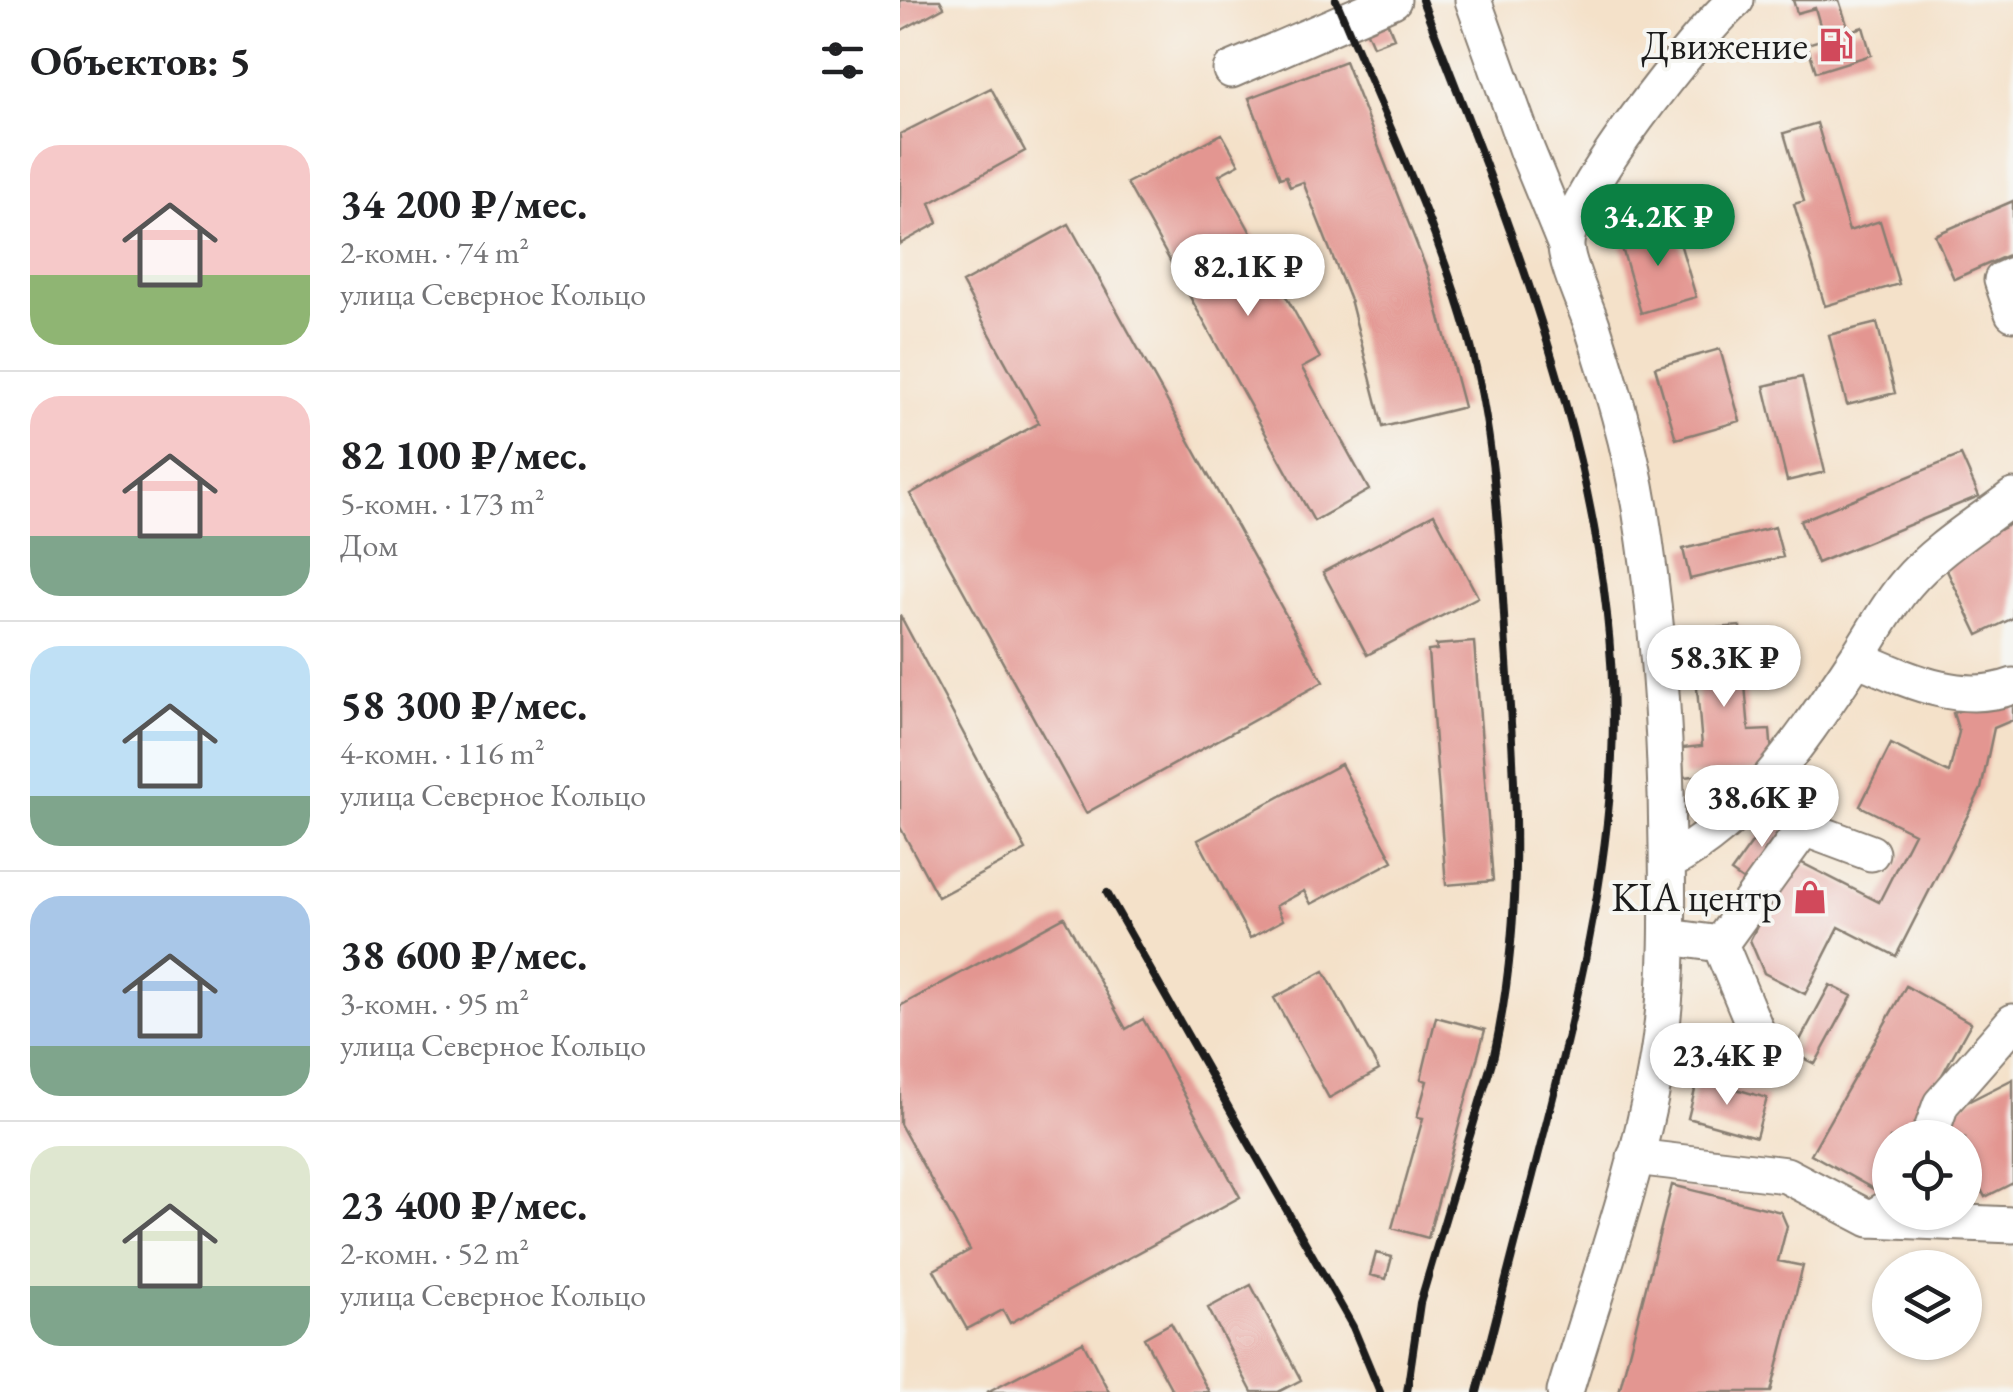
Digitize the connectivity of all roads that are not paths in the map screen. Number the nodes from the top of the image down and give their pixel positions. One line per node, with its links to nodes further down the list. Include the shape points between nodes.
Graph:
1 (1394, 0): 4 (street)
2 (1473, 0): 5 (street)
3 (1736, 0): 5 (street, via 1709,24 1598,171)
4 (1232, 70)
5 (1566, 246): 12 (street, via 1620,410 1640,510 1661,704)
6 (2013, 275): 7 (street, via 2002,280)
7 (2013, 313)
8 (2013, 497): 9 (street, via 1919,570)
9 (1857, 658): 10 (street, via 1963,694); 12 (street, via 1766,784 1712,837)
10 (2013, 686)
11 (1871, 852): 14 (street, via 1804,828)
12 (1668, 864): 13 (street)
13 (1668, 937): 14 (street); 18 (street, via 1660,1044)
14 (1720, 944): 16 (street)
15 (2013, 1022): 17 (street, via 1941,1104)
16 (1760, 1040)
17 (1935, 1120)
18 (1635, 1158): 19 (street, via 1786,1175); 22 (street)
19 (1872, 1210)
20 (1982, 1222): 21 (street)
21 (2013, 1225)
22 (1565, 1392)

